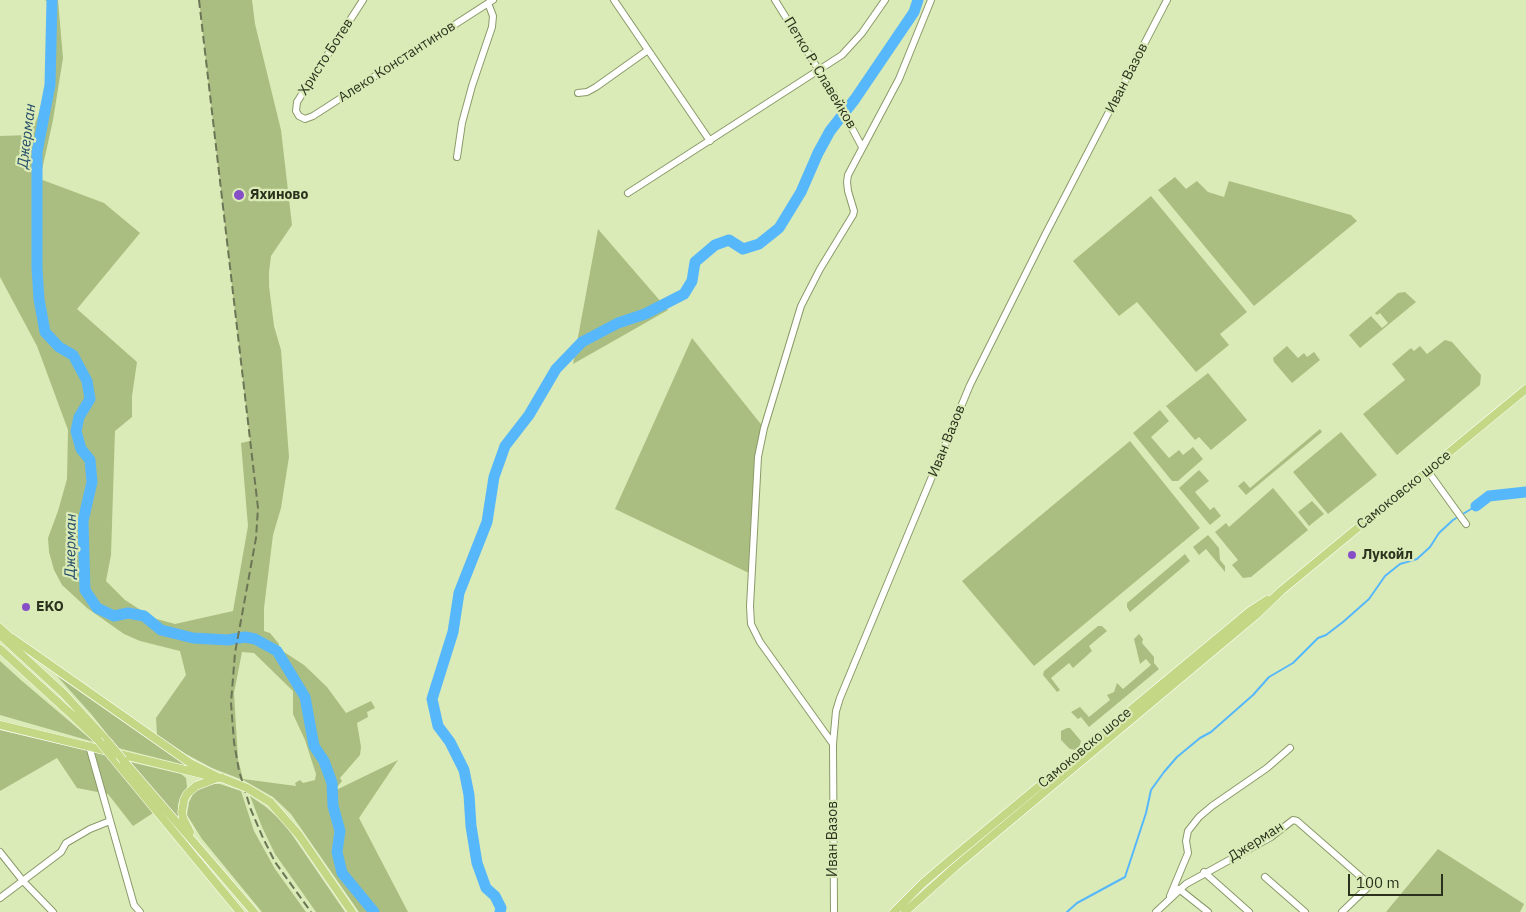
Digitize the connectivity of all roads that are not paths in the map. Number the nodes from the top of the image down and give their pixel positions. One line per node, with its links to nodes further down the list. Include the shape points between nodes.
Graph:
1 (363, 0): 11 (street, Христо Ботев, via 297,102)
2 (614, 0): 8 (street)
3 (776, 0): 9 (street, Петко Р. Славейков)
4 (885, 0): 9 (street, via 842,55)
5 (931, 0): 13 (street, via 899,79)
6 (1167, 0): 26 (street, Иван Вазов, via 970,385 840,698)
7 (491, 2): 11 (street, Алеко Константинов, via 313,116 306,119); 14 (street, via 492,27 472,86)
8 (648, 50): 10 (street, via 596,87); 12 (street)
9 (820, 70): 12 (street); 13 (street, Петко Р. Славейков)
10 (578, 94)
11 (299, 116)
12 (710, 141): 15 (street)
13 (862, 147): 26 (street, via 847,182 854,215 801,306 764,428 758,458 750,598 751,624 757,637)
14 (457, 157)
15 (628, 193)
16 (1526, 389): 17 (main road, Самоковско шосе)
17 (1427, 470): 18 (street); 19 (main road, Самоковско шосе)
18 (1464, 522)
19 (1281, 591): 47 (main road, Самоковско шосе, via 1250,611 923,883); 48 (main road, Самоковско шосе, via 955,866)
20 (0, 628): 22 (main road)
21 (0, 635): 24 (main road)
22 (12, 638): 24 (main road); 30 (main road, via 190,763)
23 (0, 649): 43 (main road, bridge, via 98,740)
24 (70, 700): 34 (main road, bridge)
25 (0, 725): 27 (main road)
26 (833, 744): 46 (street, Иван Вазов)
27 (90, 746): 29 (main road); 32 (street)
28 (1290, 748): 40 (street, via 1199,817 1188,831 1188,853)
29 (185, 771): 30 (main road); 31 (main road, via 190,780)
30 (221, 778): 31 (main road, via 200,783); 45 (main road, bridge, via 270,802 299,835)
31 (190, 790): 34 (main road, via 184,800 183,818)
32 (110, 821): 37 (street, via 66,843 61,852); 42 (street, via 134,905)
33 (0, 852): 37 (street)
34 (207, 856): 44 (main road)
35 (1204, 872): 38 (street, Джерман); 51 (street); 53 (street, Джерман, via 1271,837 1289,822 1297,821 1369,884)
36 (1265, 877): 52 (street)
37 (23, 881): 39 (street); 41 (street)
38 (1179, 889): 40 (street, Джерман); 50 (street)
39 (0, 898)
40 (1170, 898): 49 (street, Джерман)
41 (52, 912)
42 (140, 912)
43 (240, 912)
44 (254, 912)
45 (352, 912)
46 (834, 912)
47 (894, 912)
48 (906, 912)
49 (1156, 912)
50 (1208, 912)
51 (1249, 912)
52 (1305, 912)
53 (1342, 912)

